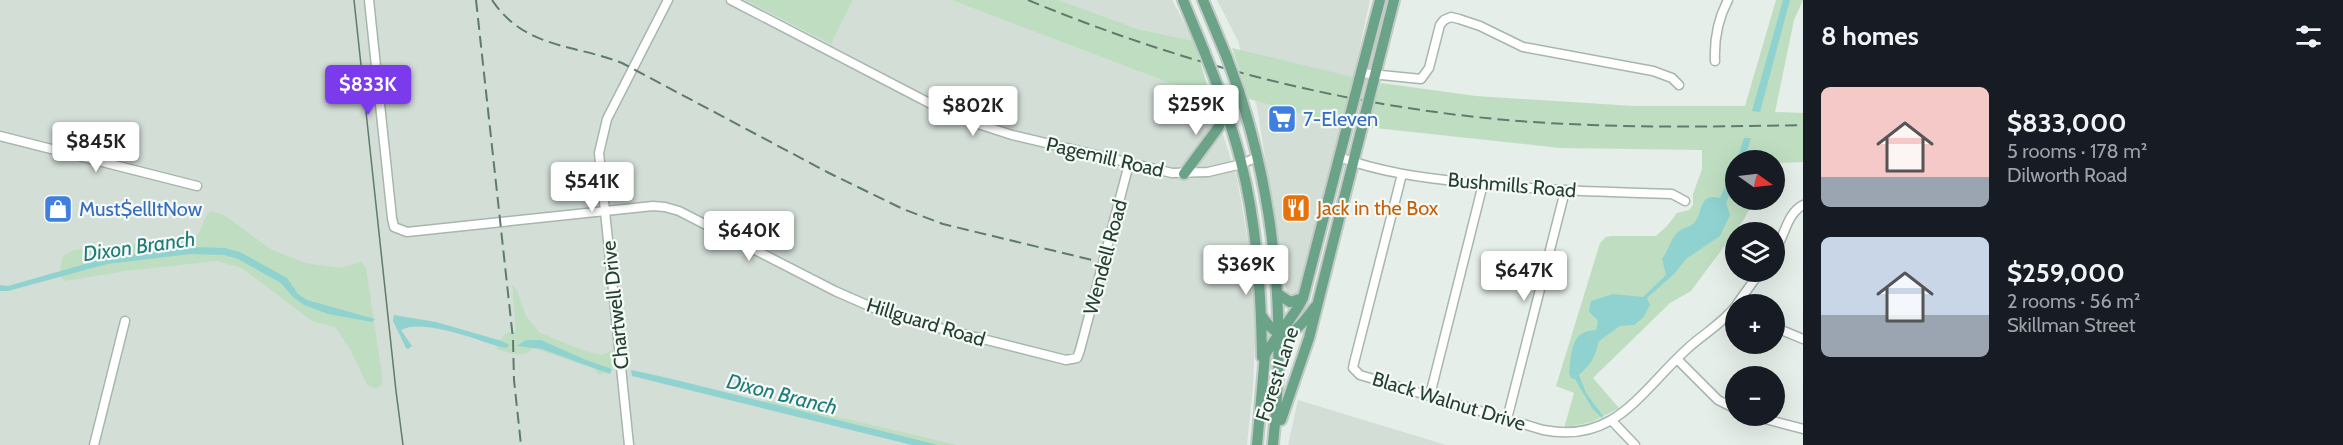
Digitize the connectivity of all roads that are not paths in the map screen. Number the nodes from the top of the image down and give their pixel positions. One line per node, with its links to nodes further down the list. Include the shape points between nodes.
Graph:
1 (369, 0): 29 (street, Hillguard Road, via 394,227 407,231)
2 (668, 0): 29 (street, Chartwell Drive, via 616,99 601,138)
3 (731, 0): 20 (street, Pagemill Road, via 972,122)
4 (1183, 0): 10 (main road)
5 (1203, 0): 9 (main road)
6 (1380, 0): 12 (main road, Forest Lane)
7 (1394, 0): 13 (main road, Forest Lane)
8 (1726, 0): 11 (street, via 1714,45)
9 (1213, 21): 10 (main road); 17 (main road, bridge, via 1239,91)
10 (1196, 28): 15 (main road, bridge)
11 (1715, 61)
12 (1360, 76): 13 (street); 18 (main road, Forest Lane, bridge)
13 (1374, 78): 14 (street, via 1421,79 1429,68 1440,26 1450,17 1473,23 1523,47 1663,73); 19 (main road, Forest Lane, bridge)
14 (1679, 85)
15 (1226, 110): 21 (main road); 22 (main road, via 1218,128)
16 (0, 136): 25 (street)
17 (1257, 157): 21 (street, Pagemill Road); 33 (main road)
18 (1339, 157): 19 (street, Bushmills Road); 30 (main road, Forest Lane)
19 (1353, 162): 23 (street, Bushmills Road); 32 (main road, Forest Lane)
20 (1129, 164): 22 (street, Pagemill Road); 42 (street, Wendell Road)
21 (1242, 164): 22 (street, Pagemill Road); 36 (main road, via 1256,250)
22 (1184, 174)
23 (1402, 174): 24 (street, Bushmills Road); 45 (street, Black Walnut Drive, via 1353,368 1360,375)
24 (1483, 184): 26 (street, Bushmills Road); 45 (street)
25 (197, 186)
26 (1565, 191): 27 (street, Bushmills Road, via 1672,194); 47 (street)
27 (1685, 201)
28 (1803, 205): 31 (street, via 1792,214)
29 (605, 210): 42 (street, Hillguard Road, via 665,207 892,316 1065,360 1077,358); 53 (street, Chartwell Drive)
30 (1320, 233): 32 (main road, via 1326,240 1321,260); 34 (main road, Forest Lane)
31 (1785, 233)
32 (1324, 272): 35 (main road, Forest Lane)
33 (1278, 294): 34 (main road, via 1290,302); 40 (main road)
34 (1303, 298): 40 (main road, Forest Lane)
35 (1317, 304): 40 (main road, via 1292,333); 51 (main road, Forest Lane, via 1310,338)
36 (1261, 315): 40 (main road, via 1269,328); 44 (main road)
37 (1725, 317): 43 (street, Black Walnut Drive)
38 (125, 321): 52 (street)
39 (1785, 332): 41 (street)
40 (1279, 334): 44 (main road, Forest Lane, via 1265,355); 51 (main road)
41 (1803, 339)
42 (1080, 351)
43 (1677, 359): 46 (street); 48 (street, Black Walnut Drive)
44 (1263, 366): 54 (main road, Forest Lane)
45 (1430, 395): 47 (street, Black Walnut Drive)
46 (1725, 404)
47 (1507, 419): 48 (street, Black Walnut Drive, via 1565,433)
48 (1612, 421): 55 (street)
49 (1785, 424): 50 (street)
50 (1803, 429)
51 (1273, 444)
52 (94, 445)
53 (629, 445)
54 (1257, 445)
55 (1635, 445)

